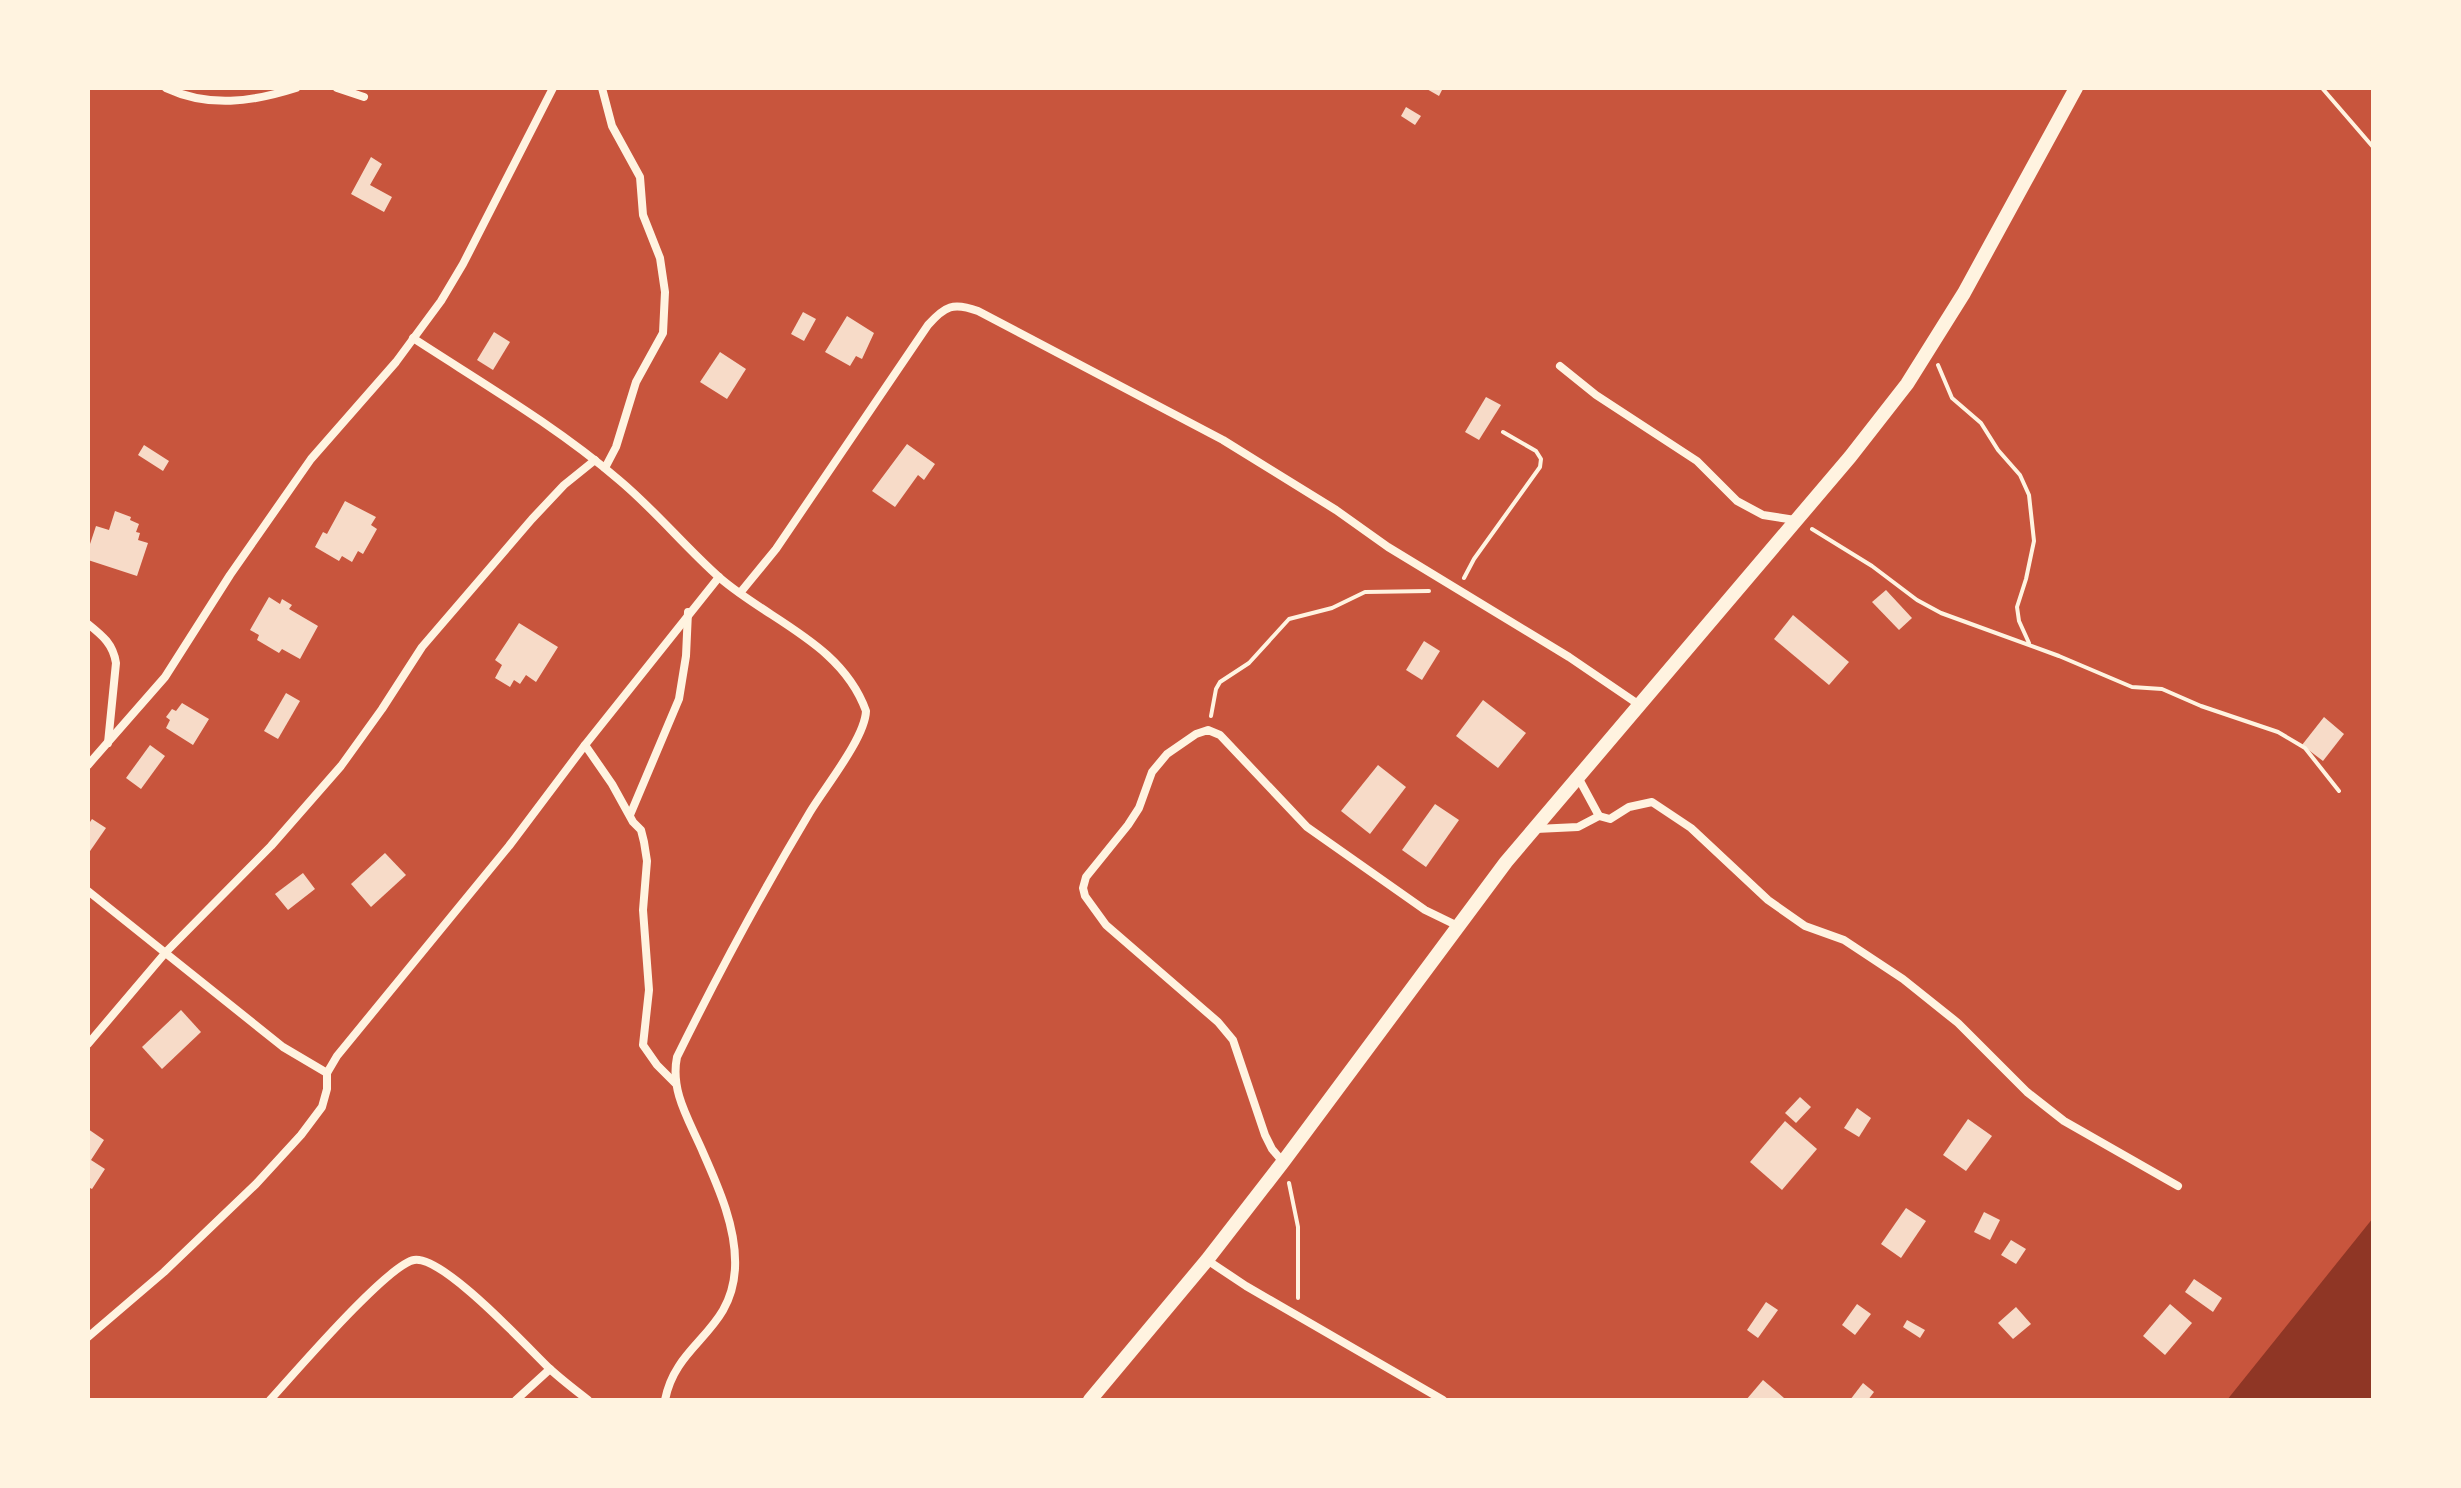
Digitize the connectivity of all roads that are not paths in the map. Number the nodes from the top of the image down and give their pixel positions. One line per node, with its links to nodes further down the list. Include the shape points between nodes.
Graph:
1 (166, 88): 2 (street, via 221,103)
2 (296, 88)
3 (337, 88): 7 (street)
4 (553, 88): 8 (street, via 463,264)
5 (602, 88): 11 (street, via 612,126 640,177 643,215 660,258 665,292 663,333 636,382)
6 (2076, 88): 12 (street, via 1972,279 1907,384)
7 (364, 97)
8 (413, 338): 10 (street); 18 (street, via 311,459 179,658)
9 (1560, 366): 12 (street, via 1697,461 1737,501 1763,515)
10 (595, 460): 11 (street); 27 (street, via 532,519 422,647 324,786)
11 (605, 468): 13 (street)
12 (1796, 520): 17 (street)
13 (719, 577): 14 (street); 15 (street)
14 (740, 593): 17 (street, via 776,549 928,325 949,307 959,306 978,311 1223,440); 30 (street, via 834,660 855,686 866,718 713,985 677,1057)
15 (688, 612): 19 (street); 22 (street, via 679,699)
16 (88, 624): 18 (street, via 114,651)
17 (1638, 704): 21 (street)
18 (108, 743): 20 (street)
19 (585, 745): 22 (street); 29 (street)
20 (88, 765)
21 (1579, 779): 23 (street); 24 (street)
22 (630, 815): 30 (street, via 641,830 647,861 643,910 649,990 643,1045)
23 (1599, 816): 24 (street, via 1578,827); 32 (street, via 1610,819 1652,802 1671,813 1768,900 1805,926 1844,940 1914,988 2064,1121)
24 (1535, 829): 26 (street)
25 (88, 891): 27 (street)
26 (1460, 927): 31 (street); 31 (street, via 1425,910 1307,827 1220,735 1208,730 1196,734 1152,772 1139,808 1083,888 1106,925 1233,1040 1265,1135)
27 (166, 952): 28 (street); 29 (street, via 283,1047)
28 (88, 1044)
29 (327, 1073): 34 (street, via 322,1107 301,1135 164,1272)
30 (675, 1083): 39 (street, via 725,1212 735,1265 723,1313 677,1365)
31 (1283, 1162): 33 (street)
32 (2178, 1186)
33 (1207, 1260): 40 (street); 41 (street)
34 (88, 1337)
35 (550, 1369): 36 (street, via 447,1274 417,1259 383,1279); 37 (street); 38 (street)
36 (270, 1400)
37 (516, 1400)
38 (588, 1400)
39 (665, 1400)
40 (1090, 1400)
41 (1443, 1400)

